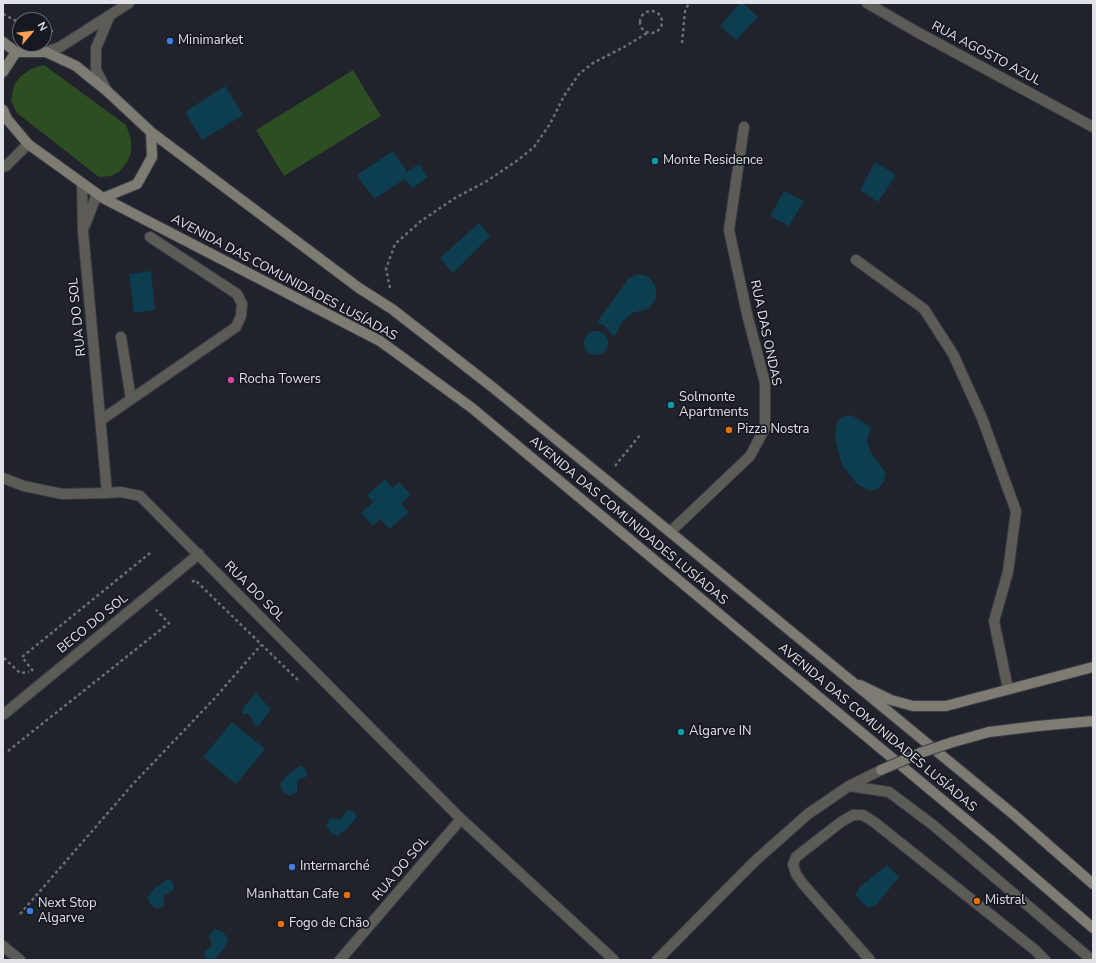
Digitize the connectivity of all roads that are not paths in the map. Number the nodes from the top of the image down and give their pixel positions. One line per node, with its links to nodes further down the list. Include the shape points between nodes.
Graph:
1 (129, 3): 3 (street)
2 (867, 3): 13 (street, RUA AGOSTO AZUL)
3 (110, 15): 6 (street); 10 (street, via 96,48 96,70)
4 (3, 42): 5 (main road)
5 (12, 49)
6 (52, 50)
7 (16, 52): 9 (main road)
8 (46, 52): 10 (main road, AVENIDA DAS COMUNIDADES LUSÍADAS, via 76,66)
9 (3, 72)
10 (107, 92): 14 (main road, AVENIDA DAS COMUNIDADES LUSÍADAS)
11 (4, 118): 15 (main road, AVENIDA DAS COMUNIDADES LUSÍADAS)
12 (744, 127): 27 (street, RUA DAS ONDAS, via 729,230 765,383 765,428 750,456)
13 (1093, 127)
14 (151, 132): 18 (main road, via 152,157 137,184); 27 (main road, AVENIDA DAS COMUNIDADES LUSÍADAS, via 491,386)
15 (28, 144): 16 (street); 17 (main road, AVENIDA DAS COMUNIDADES LUSÍADAS)
16 (3, 168)
17 (82, 184): 18 (main road, AVENIDA DAS COMUNIDADES LUSÍADAS); 19 (street, RUA DO SOL)
18 (100, 196): 19 (street); 38 (main road, AVENIDA DAS COMUNIDADES LUSÍADAS, via 380,341 460,399)
19 (83, 231): 24 (street, RUA DO SOL)
20 (150, 237): 23 (street, via 237,294 242,304 241,316 236,326)
21 (856, 260): 31 (street, via 924,309 953,354 982,418 1016,511 1008,572 994,621)
22 (121, 338): 23 (street)
23 (131, 399): 24 (street)
24 (101, 420): 26 (street, RUA DO SOL)
25 (3, 478): 26 (street, via 24,486 62,494)
26 (107, 493): 28 (street, RUA DO SOL, via 121,492 140,496)
27 (670, 532): 30 (main road, AVENIDA DAS COMUNIDADES LUSÍADAS)
28 (199, 554): 32 (street, BECO DO SOL); 36 (street, RUA DO SOL)
29 (1093, 667): 31 (main road)
30 (844, 676): 31 (main road, via 891,700 913,706 946,706); 37 (main road, AVENIDA DAS COMUNIDADES LUSÍADAS, via 1013,814)
31 (1008, 689)
32 (4, 714)
33 (1093, 721): 34 (main road, bridge, via 990,732 920,753)
34 (881, 770): 35 (street)
35 (849, 786): 45 (street, via 808,814 755,861); 48 (street, via 889,792 933,825)
36 (461, 819): 43 (street, RUA DO SOL); 44 (street)
37 (1093, 884)
38 (1093, 928)
39 (3, 946): 42 (street)
40 (3, 950): 41 (street)
41 (14, 960)
42 (20, 960)
43 (340, 960)
44 (614, 960)
45 (657, 960)
46 (870, 960): 47 (street, via 803,884 793,864 796,857 853,815 863,815 874,822)
47 (1045, 960)
48 (1092, 960)

